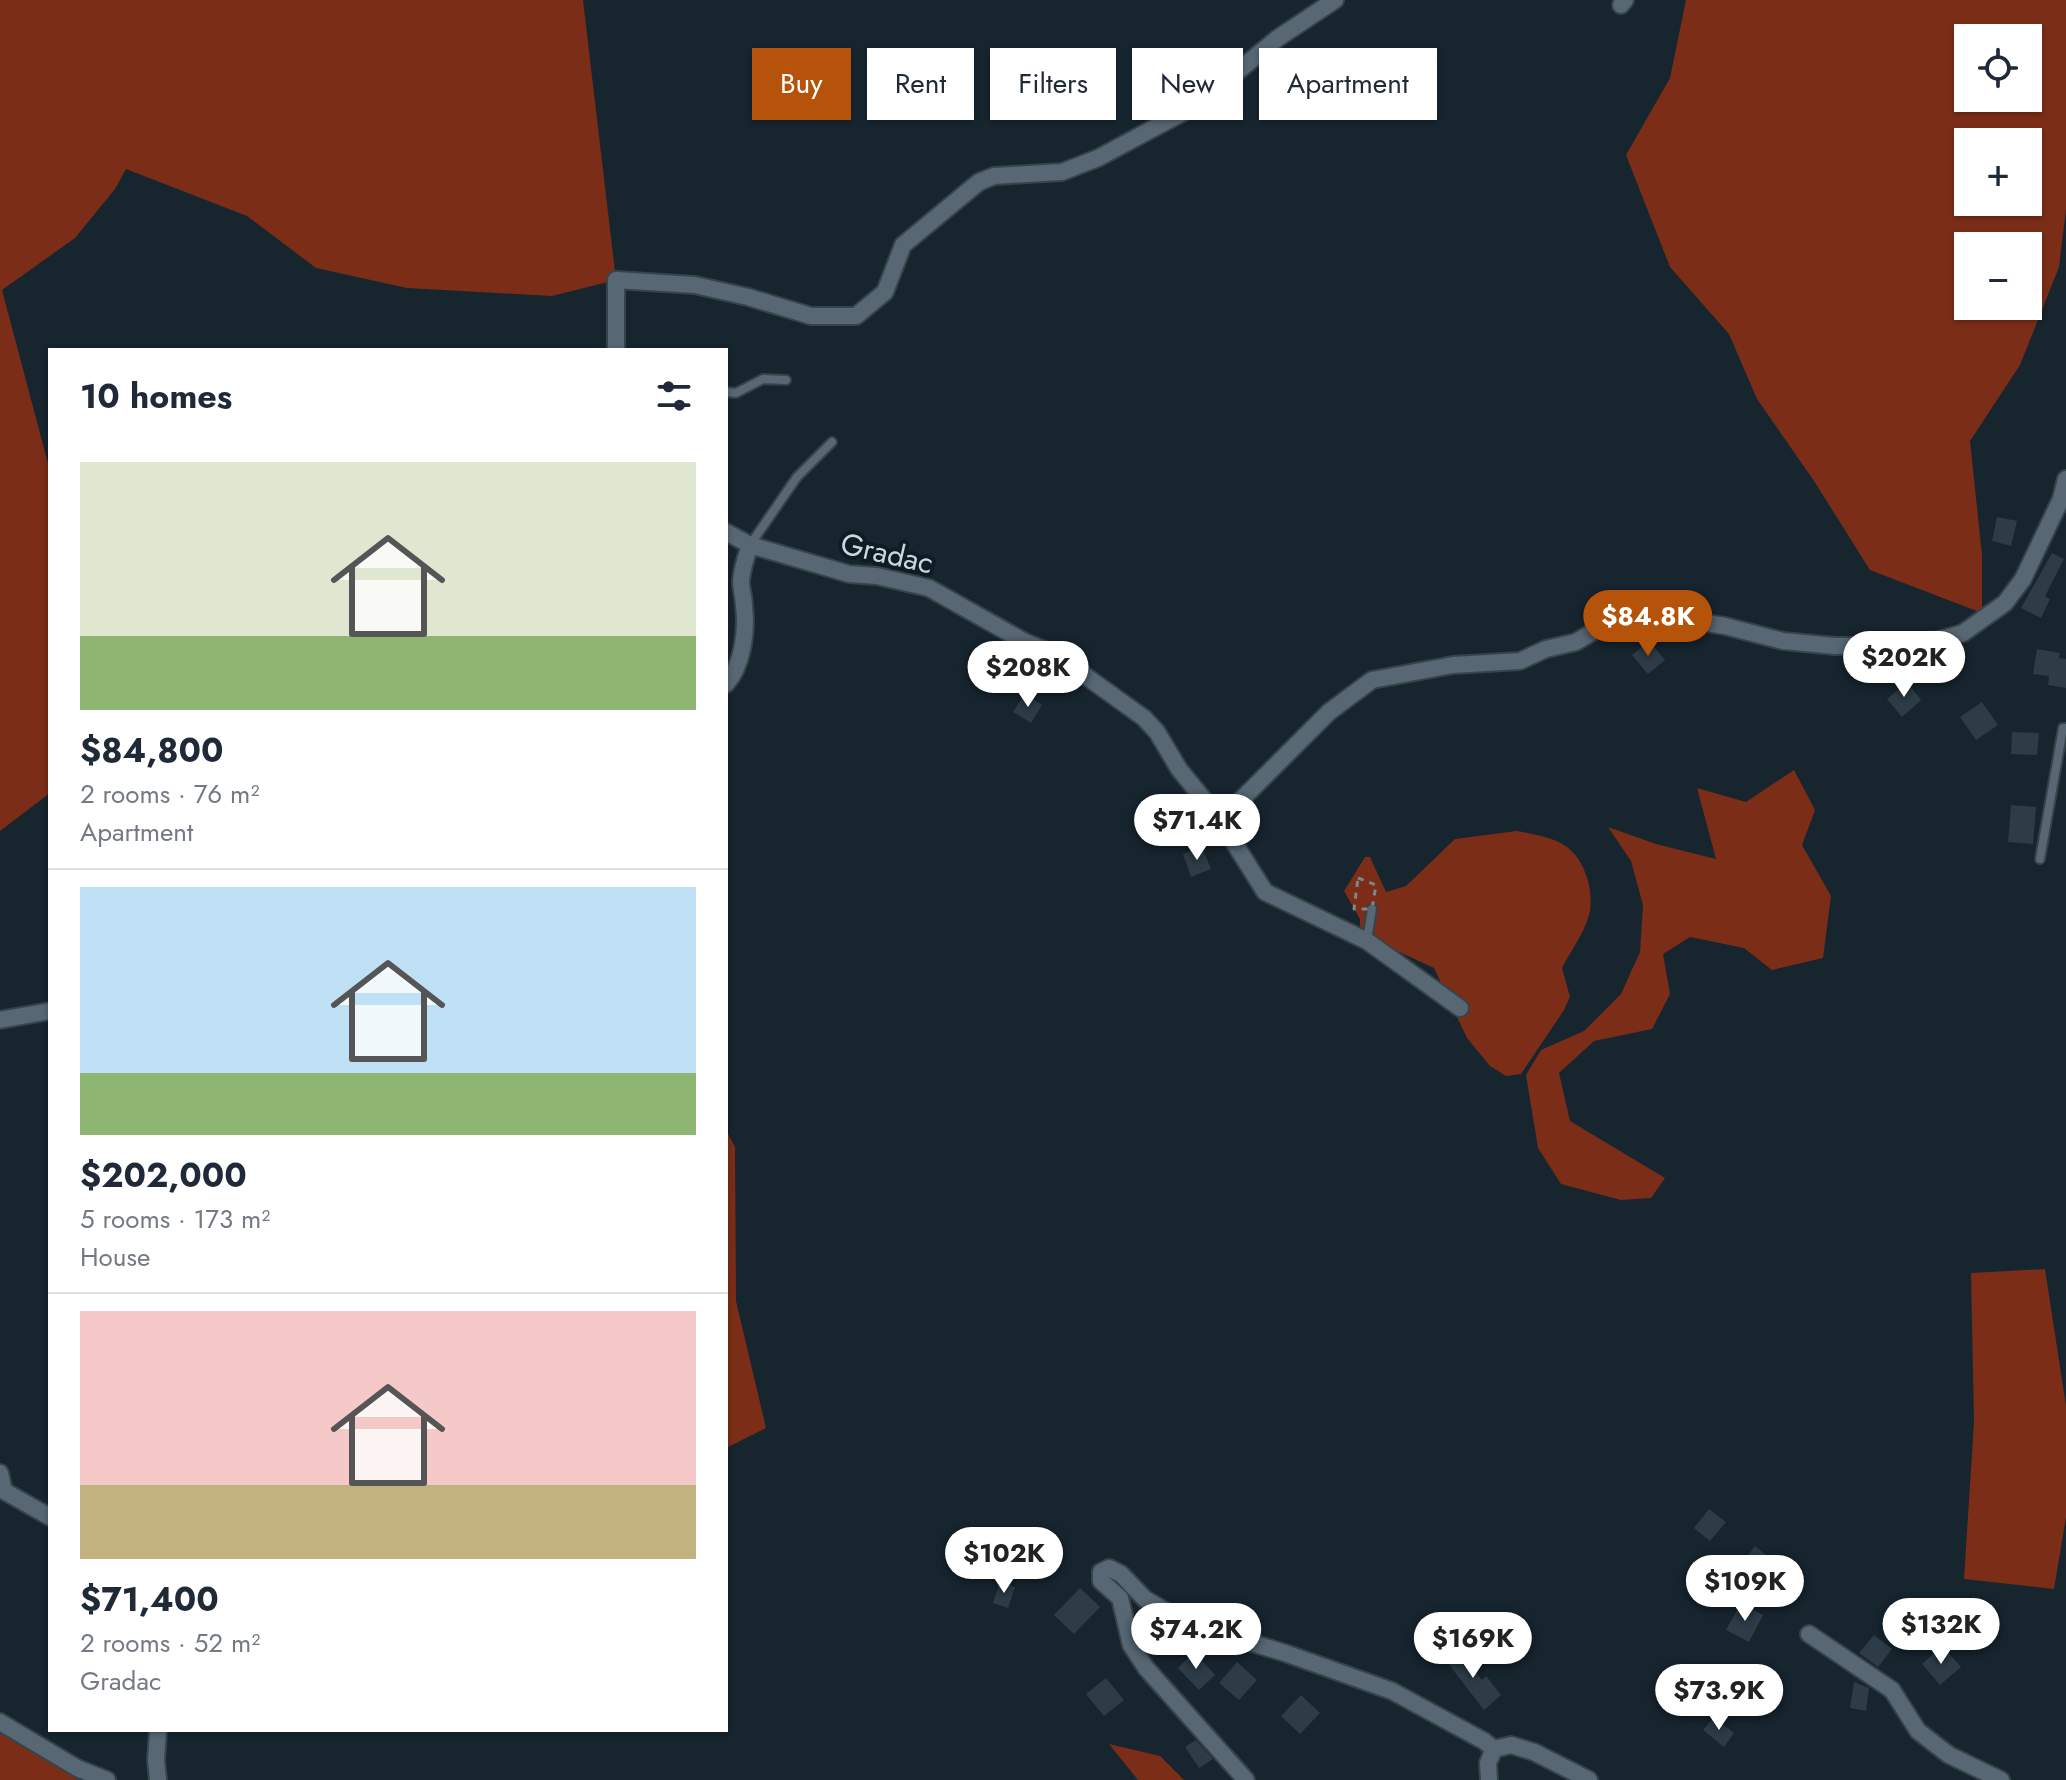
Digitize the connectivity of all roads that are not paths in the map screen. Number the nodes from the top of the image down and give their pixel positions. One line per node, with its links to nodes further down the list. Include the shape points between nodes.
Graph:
1 (1335, 0): 2 (street, via 1278,38 1197,105 1098,158 1062,172 994,176 979,182 903,245 885,292 856,316 811,316 695,285 616,280)
2 (616, 348)
3 (786, 380): 4 (lane, via 763,379)
4 (728, 392)
5 (832, 442): 8 (lane, via 797,477)
6 (2066, 479): 11 (street, via 2023,579 2005,603 1963,633 1891,646 1835,646 1783,641 1663,616 1630,618 1520,661 1453,665 1372,680 1329,712)
7 (728, 533): 8 (street, Gradac)
8 (750, 545): 9 (street, via 741,585 745,631); 11 (street, Gradac, via 849,574 929,588 1055,654 1144,718)
9 (728, 682)
10 (2066, 728): 12 (lane)
11 (1218, 817): 14 (street, Gradac, via 1265,892)
12 (2040, 859)
13 (1372, 909): 14 (lane)
14 (1367, 941): 15 (street, Gradac)
15 (1460, 1008)
16 (48, 1011): 17 (street)
17 (0, 1020)
18 (0, 1473): 19 (street, via 4,1491)
19 (48, 1516)
20 (1809, 1634): 29 (street, via 1892,1690 1918,1731 1949,1755)
21 (0, 1722): 24 (street)
22 (158, 1732): 25 (street)
23 (1494, 1749): 26 (street, via 1392,1691 1184,1622 1145,1599 1121,1574 1109,1568 1101,1572 1101,1581 1120,1598 1131,1645 1146,1668); 27 (street); 28 (street, via 1511,1745 1534,1752)
24 (107, 1780)
25 (158, 1780)
26 (1246, 1780)
27 (1489, 1780)
28 (1589, 1780)
29 (2001, 1780)

